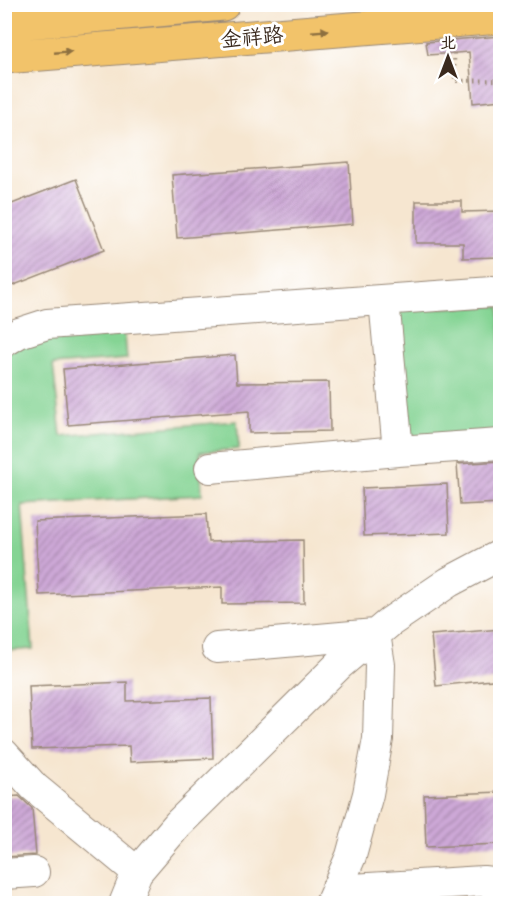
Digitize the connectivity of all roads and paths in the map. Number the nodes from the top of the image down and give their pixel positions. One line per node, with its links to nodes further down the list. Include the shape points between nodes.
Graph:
1 (223, 4): 4 (main road, 金祥路)
2 (501, 17): 3 (main road, 金祥路)
3 (452, 21): 5 (main road, 金祥路, one-way to 3); 6 (path, via 455,81)
4 (4, 24)
5 (4, 57)
6 (501, 80)
7 (501, 294): 8 (street)
8 (384, 300): 9 (street, via 47,324); 11 (street)
9 (4, 342)
10 (501, 444): 11 (street)
11 (398, 451): 12 (street)
12 (210, 468)
13 (501, 555): 14 (street, via 449,582)
14 (375, 634): 15 (street); 18 (street, via 178,824); 21 (street, via 380,665 378,739 351,856)
15 (217, 648)
16 (4, 754): 18 (street, via 34,788)
17 (34, 872): 19 (street)
18 (137, 872): 22 (street)
19 (4, 874)
20 (501, 884): 21 (street, via 483,881)
21 (333, 897)
22 (124, 903)

